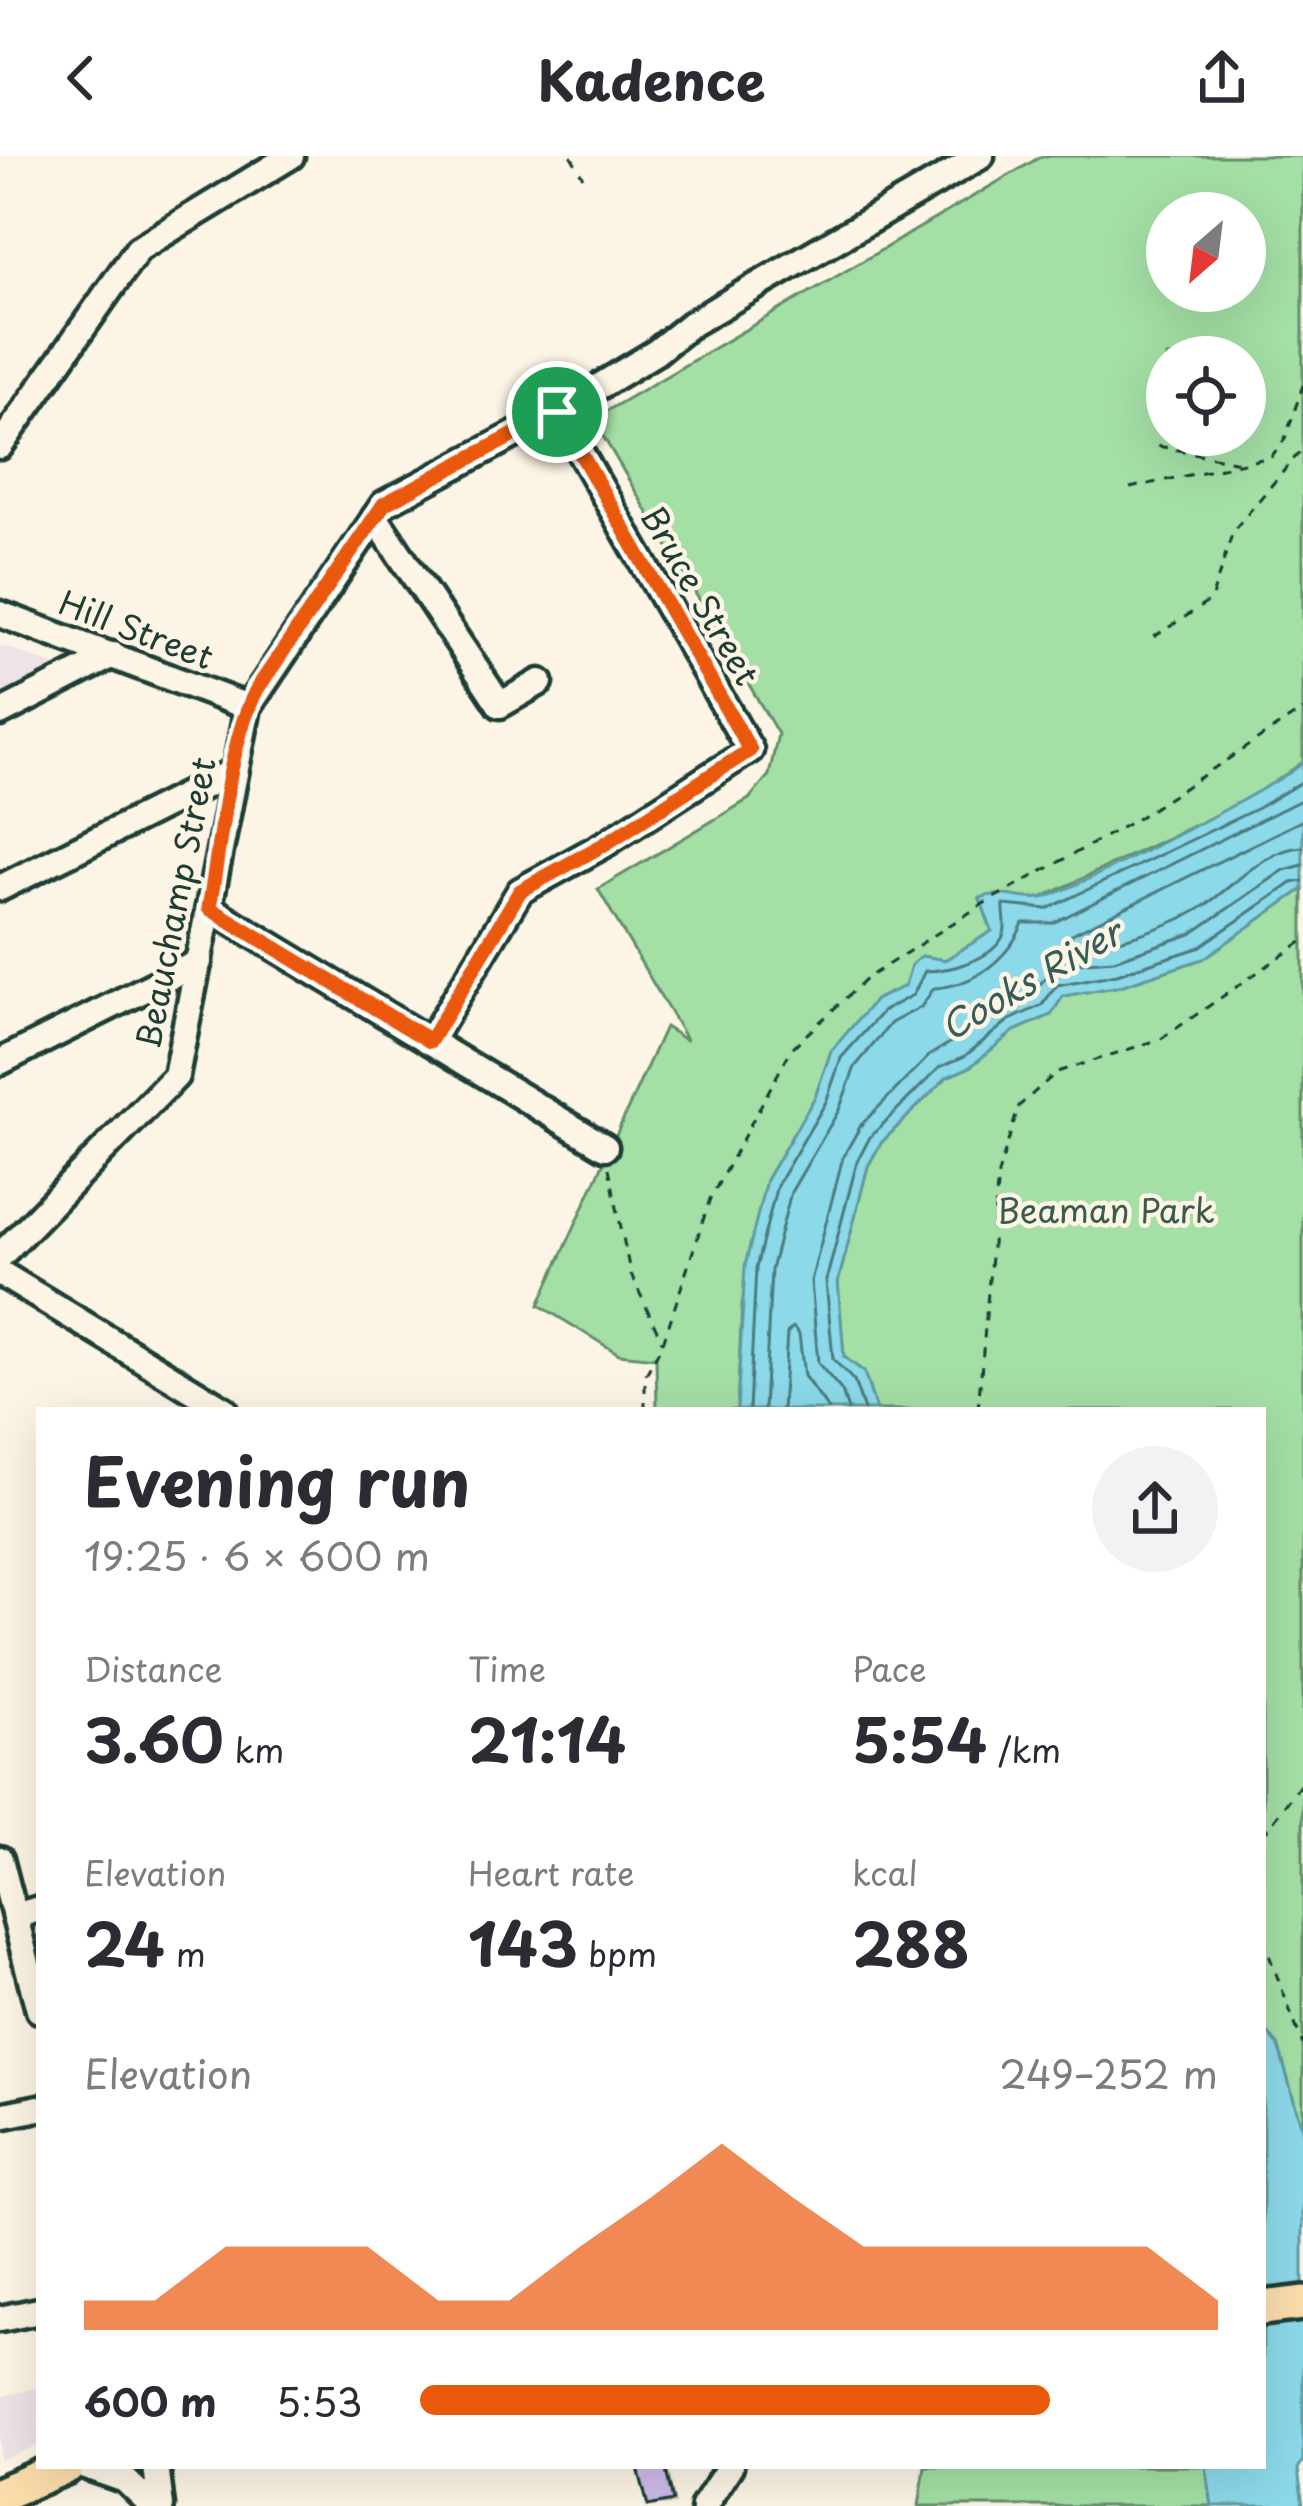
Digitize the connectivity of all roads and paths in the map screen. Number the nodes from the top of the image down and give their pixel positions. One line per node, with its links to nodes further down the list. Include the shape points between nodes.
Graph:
1 (291, 156): 7 (street, via 138,249)
2 (571, 156): 4 (path)
3 (981, 156): 6 (street, Beauchamp Street, via 691,324)
4 (583, 177)
5 (1303, 386): 10 (path, via 1281,448)
6 (557, 412): 12 (street, Beauchamp Street, via 384,504); 25 (street, Bruce Street, via 750,750 520,891)
7 (0, 446)
8 (1303, 448): 14 (path, via 1233,531 1211,600)
9 (1207, 456): 10 (path)
10 (1252, 465): 11 (path)
11 (1130, 488)
12 (375, 517): 16 (street, via 500,705); 17 (street, Beauchamp Street)
13 (0, 614): 15 (street, Hill Street)
14 (1154, 637)
15 (113, 655): 17 (street, Hill Street); 19 (street)
16 (540, 682)
17 (248, 707): 20 (street, Beauchamp Street)
18 (1303, 710): 30 (path, via 867,978 792,1048 710,1199)
19 (0, 713)
20 (234, 771): 21 (street); 22 (street, Beauchamp Street)
21 (0, 888)
22 (209, 908): 24 (street, Beauchamp Street); 25 (street)
23 (1303, 941): 33 (path, via 1161,1039 1057,1072 1019,1106 998,1174)
24 (199, 962): 26 (street); 28 (street, Beauchamp Street, via 171,1085)
25 (430, 1041): 27 (street)
26 (0, 1062)
27 (605, 1147): 30 (path, via 631,1272)
28 (0, 1256)
29 (0, 1273): 31 (street)
30 (663, 1343): 32 (path, via 645,1376)
31 (220, 1407)
32 (645, 1407)
33 (978, 1407)
34 (1303, 1781): 35 (path)
35 (1266, 1831)
36 (0, 1858): 37 (street)
37 (27, 1912): 39 (street)
38 (1266, 1947): 40 (path)
39 (36, 1986)
40 (1303, 2044)
41 (36, 2109): 42 (street)
42 (0, 2116)
43 (1303, 2303): 44 (main road)
44 (1266, 2308)
45 (36, 2312): 46 (street)
46 (0, 2319)
47 (60, 2469): 51 (main road)
48 (93, 2469): 52 (street, via 124,2480)
49 (156, 2469): 53 (street)
50 (728, 2469): 54 (street)
51 (0, 2494)
52 (152, 2506)
53 (161, 2506)
54 (704, 2506)

